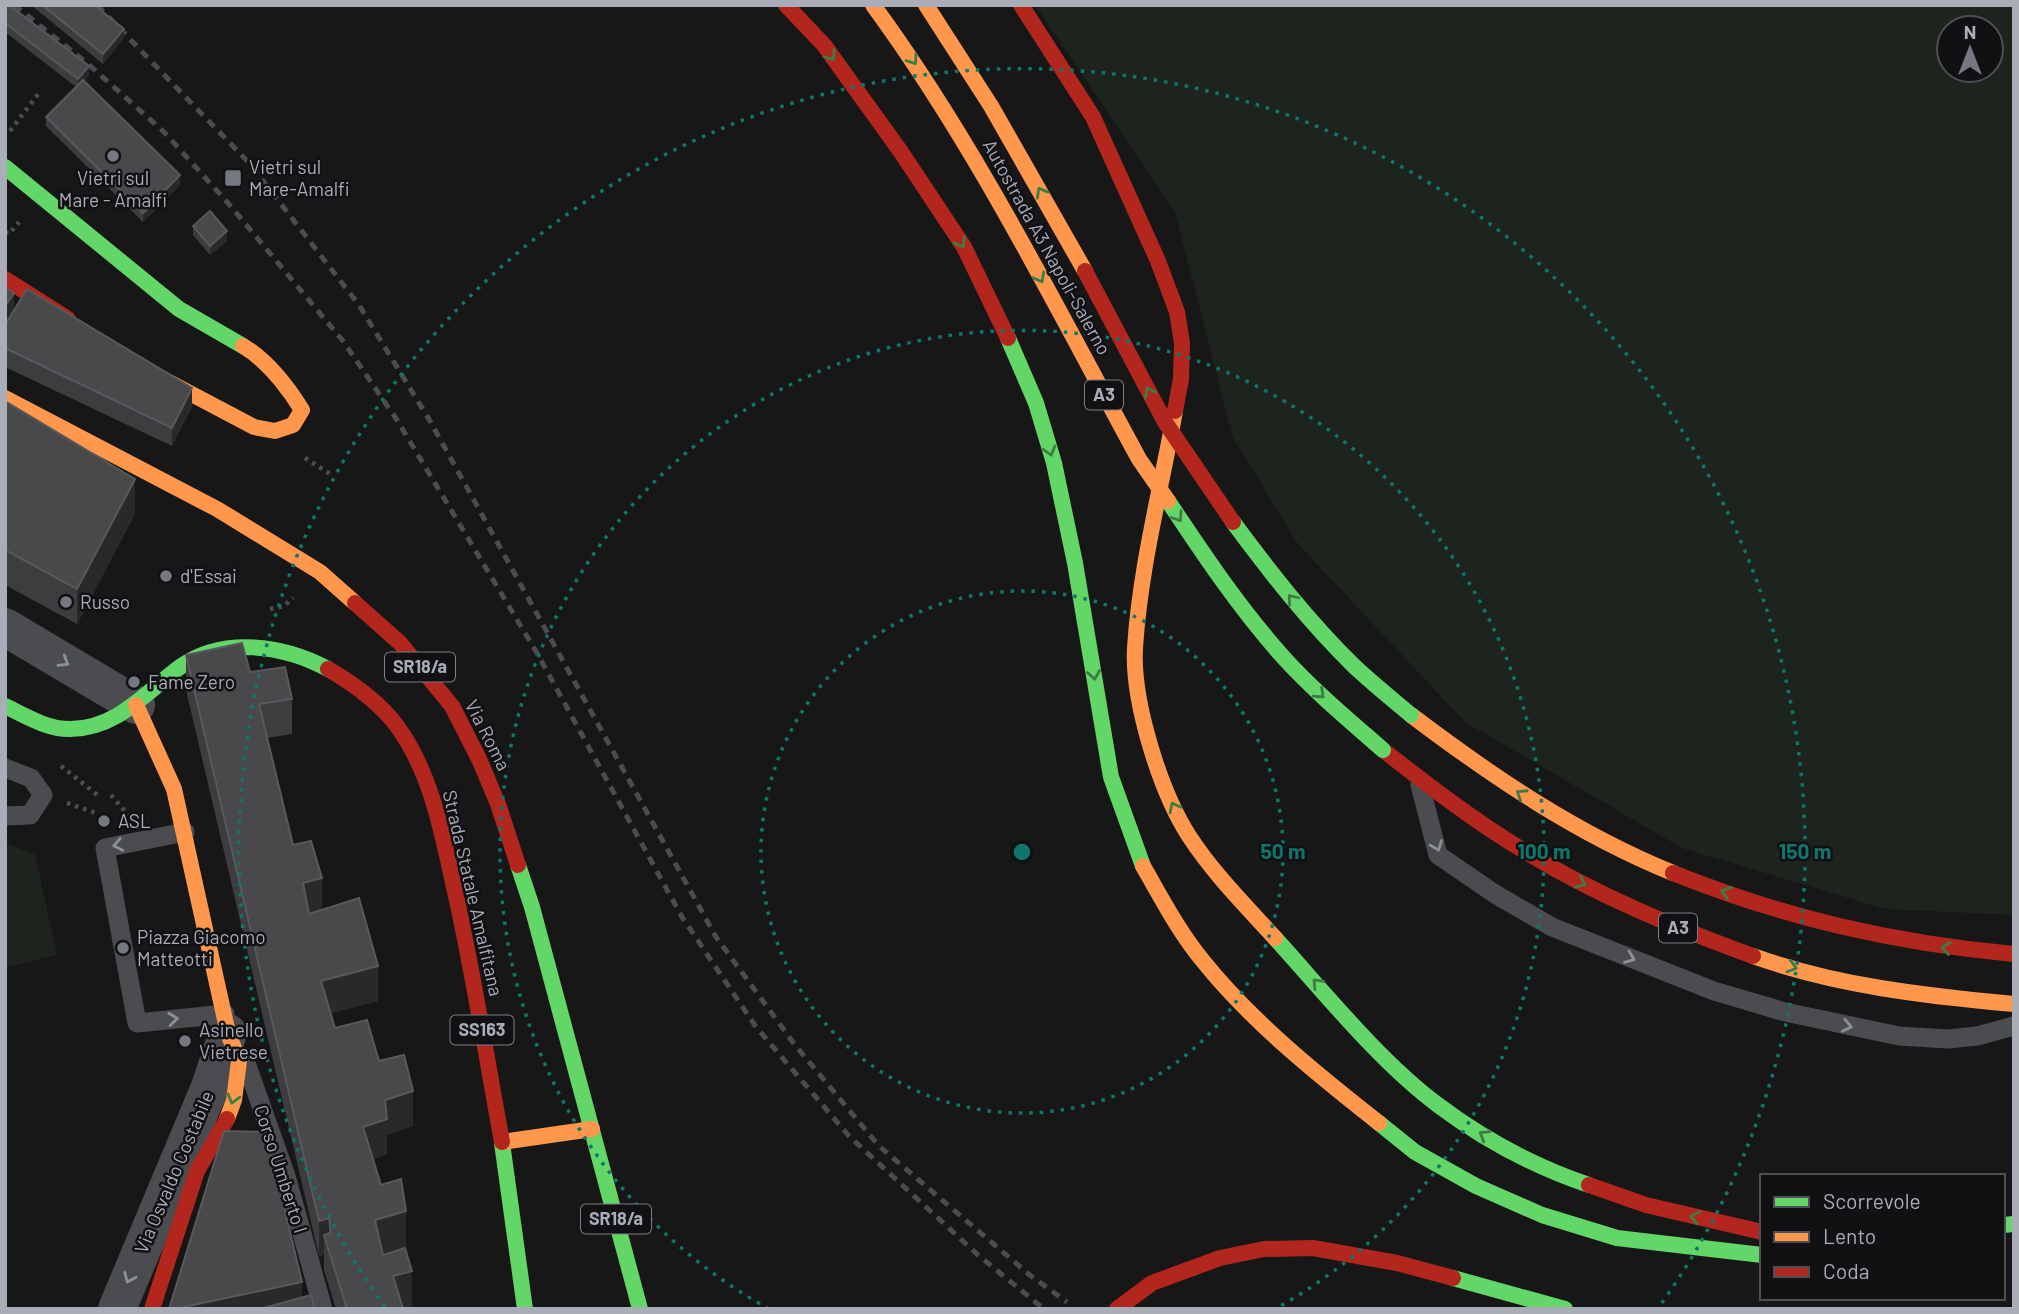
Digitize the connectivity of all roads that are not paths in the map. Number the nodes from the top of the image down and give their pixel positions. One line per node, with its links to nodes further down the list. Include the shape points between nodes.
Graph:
1 (786, 5): 24 (main road, one-way to 24, via 824,45 901,152 964,247 1010,342 1036,403 1054,463 1111,777 1140,861 1203,961 1238,1001 1334,1087 1415,1152 1476,1186 1542,1215 1617,1238)
2 (873, 5): 14 (main road, Autostrada A3 Napoli-Salerno / A3, one-way to 14, bridge, via 975,158 1139,459 1238,603 1319,694)
3 (926, 5): 17 (main road, Autostrada A3 Napoli-Salerno / A3, one-way to 3, bridge, via 1894,941 1679,876 1551,813 1411,715 1349,661 1291,599 1192,464 1012,140)
4 (1021, 5): 23 (main road, one-way to 4, via 1646,1205 1580,1182 1507,1149 1438,1105 1368,1039 1212,869 1187,833 1152,752 1136,680 1135,649 1143,578 1181,379 1177,312 1093,117)
5 (5, 167): 8 (main road, via 180,309 253,352 288,387 302,410 293,425 275,431 254,427)
6 (5, 279): 7 (main road)
7 (85, 331)
8 (131, 360)
9 (5, 398): 21 (main road, Via Roma / SR18/a, via 217,509 320,572 400,643 452,706 498,804)
10 (5, 627): 11 (street, one-way to 11)
11 (136, 705): 12 (main road, Strada Statale Amalfitana / SS163, via 100,725 60,729); 16 (main road, via 174,789); 22 (main road, Strada Statale Amalfitana / SS163, via 198,656 271,647 304,656 346,679 404,736 443,839)
12 (5, 706)
13 (5, 768): 15 (lane, via 31,778 43,795 30,815)
14 (1419, 781): 18 (main road, Autostrada A3 Napoli-Salerno / A3, one-way to 18, via 1549,868 1681,930 1828,977 1901,993); 20 (lane, one-way to 20, via 1438,855 1552,927 1714,991 1852,1028 1948,1038)
15 (5, 817)
16 (185, 832): 19 (main road); 19 (lane, one-way to 19, via 105,848 137,1023)
17 (2014, 954)
18 (2014, 1004)
19 (226, 1024): 25 (street, Via Osvaldo Costabile, one-way to 25, via 210,1087); 26 (main road, one-way to 26, via 239,1061 234,1100 197,1171); 27 (lane, Corso Umberto I, via 247,1064 286,1176)
20 (2014, 1026)
21 (592, 1129): 22 (main road); 29 (main road, Via Roma / SR18/a)
22 (502, 1143): 28 (main road, Strada Statale Amalfitana)
23 (1760, 1232)
24 (1760, 1255)
25 (117, 1309)
26 (152, 1309)
27 (323, 1309)
28 (525, 1309)
29 (640, 1309)
30 (1117, 1309): 31 (main road, via 1152,1283 1220,1258 1264,1249 1313,1248 1397,1263)
31 (1565, 1309)

